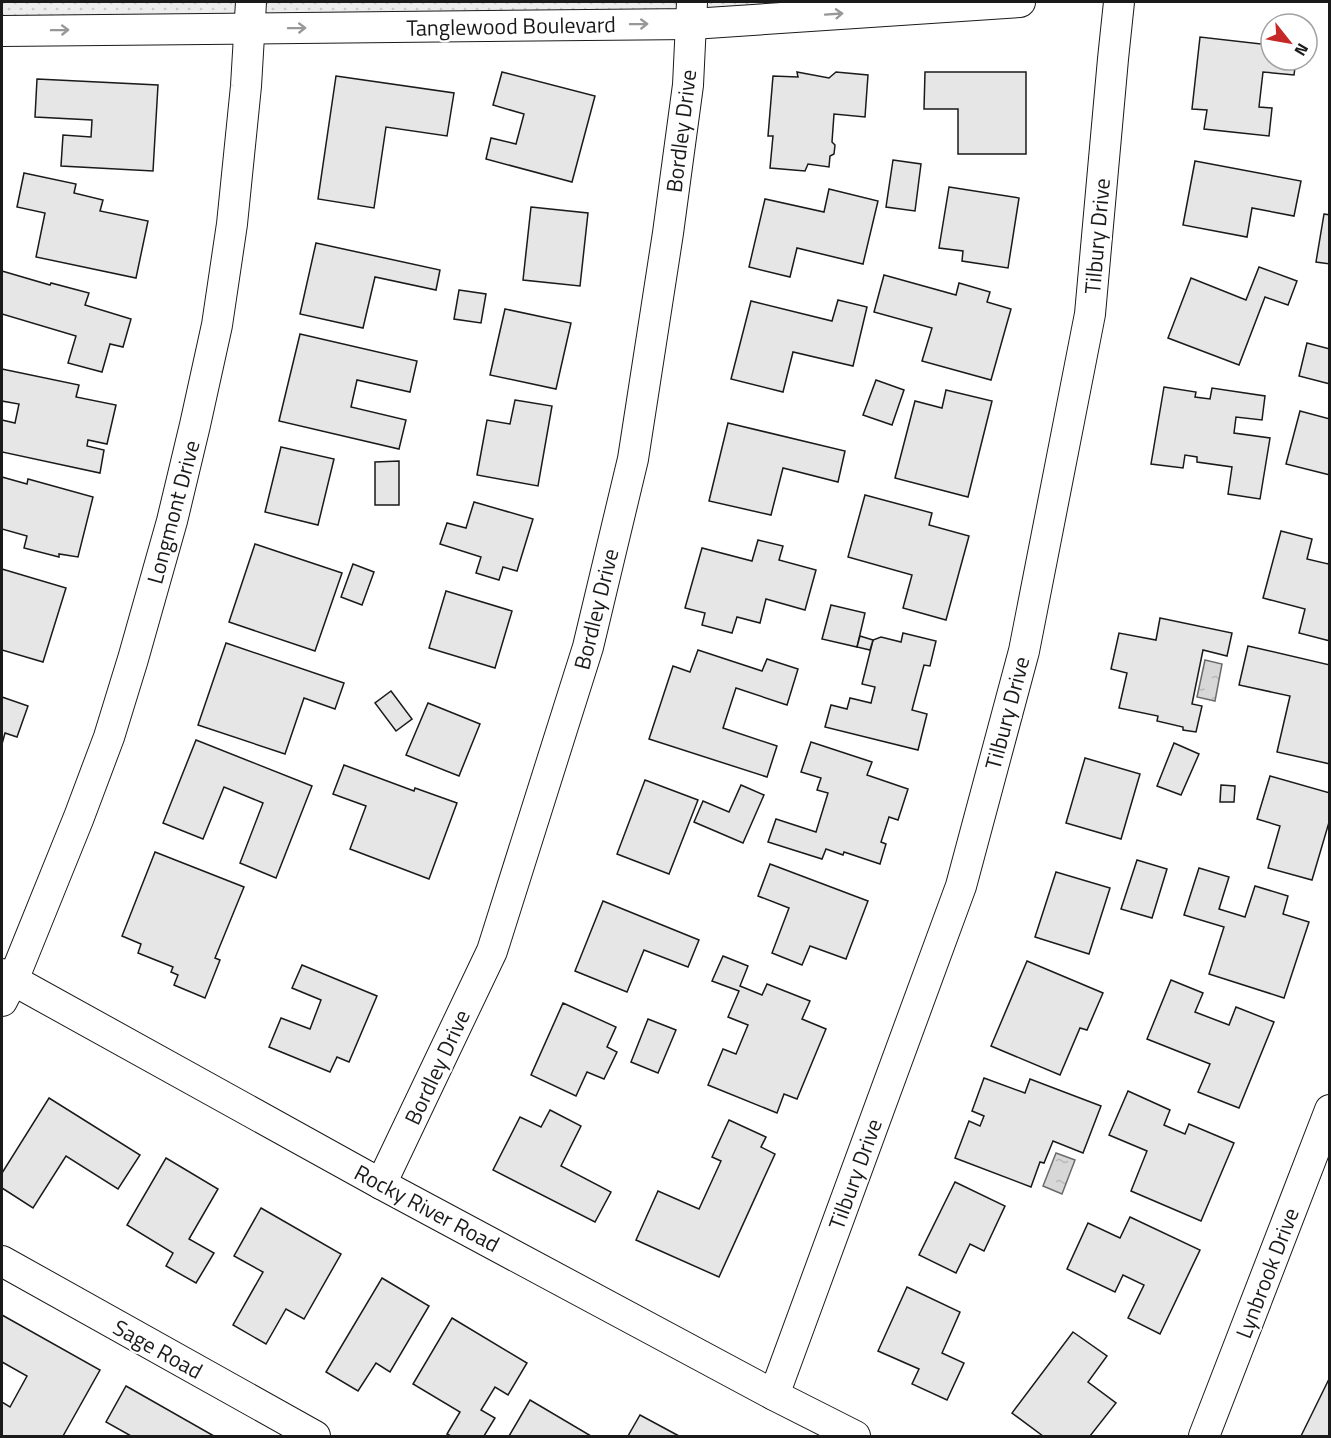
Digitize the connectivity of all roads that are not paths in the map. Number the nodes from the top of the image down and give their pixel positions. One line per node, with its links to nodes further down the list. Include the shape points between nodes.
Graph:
1 (1020, 2): 3 (street, Tanglewood Boulevard, one-way to 1)
2 (1119, 2): 10 (street, Tilbury Drive, via 1090,314 1024,651 961,886)
3 (692, 13): 4 (street, Tanglewood Boulevard, one-way to 3); 8 (street, Bordley Drive, via 688,85 633,459 588,647 492,951)
4 (251, 15): 5 (street, Tanglewood Boulevard, one-way to 4); 6 (street, Longmont Drive, via 232,224 217,325 172,521 109,737 79,817)
5 (2, 31)
6 (5, 985): 8 (street, Rocky River Road)
7 (1329, 1110): 13 (street, Lynbrook Drive)
8 (381, 1184): 10 (street, Rocky River Road)
9 (2, 1261): 11 (street, Sage Road)
10 (774, 1395): 12 (street, Rocky River Road)
11 (315, 1437)
12 (855, 1437)
13 (1204, 1437)

